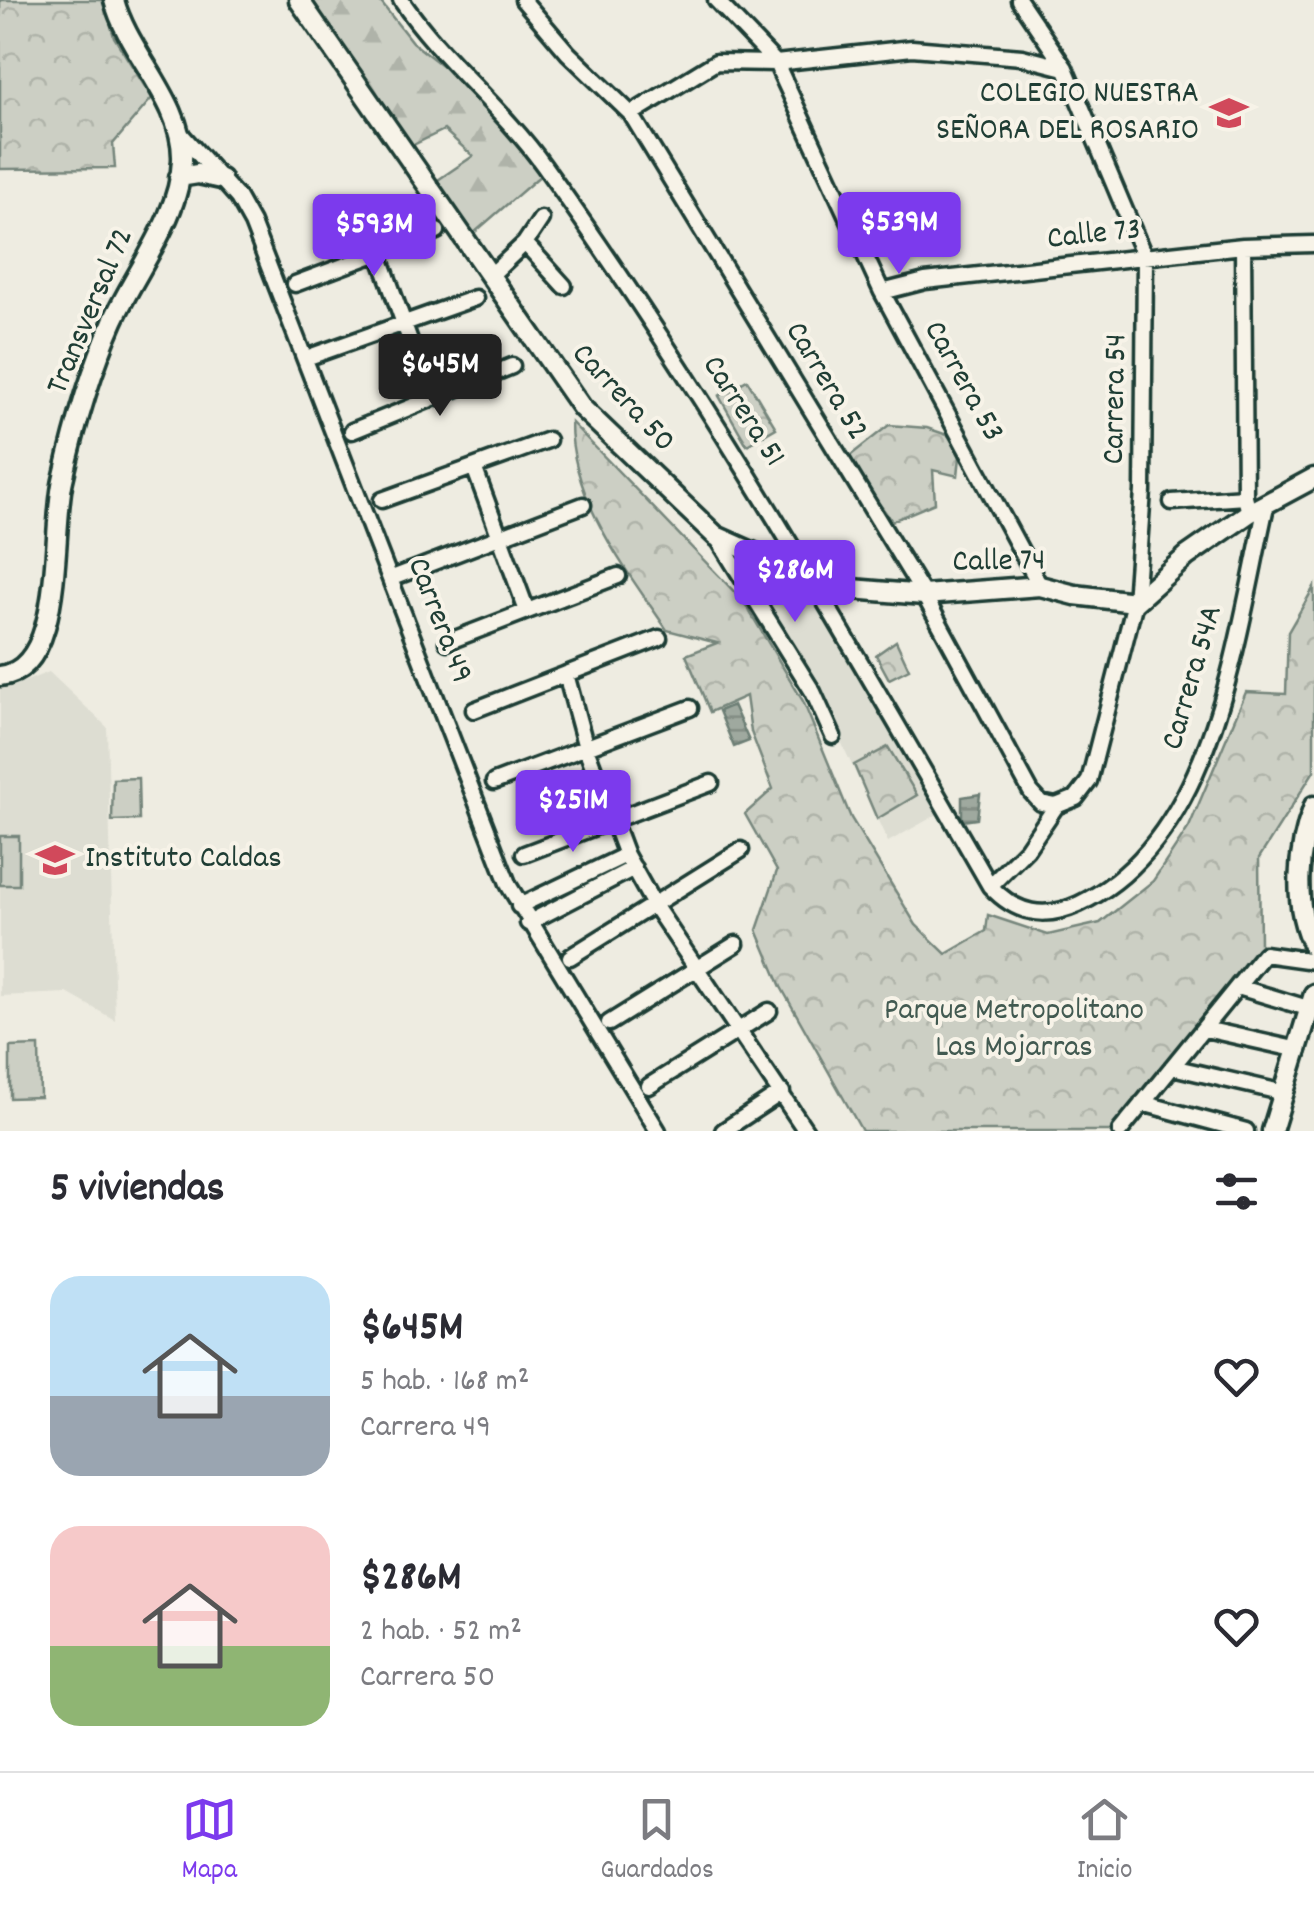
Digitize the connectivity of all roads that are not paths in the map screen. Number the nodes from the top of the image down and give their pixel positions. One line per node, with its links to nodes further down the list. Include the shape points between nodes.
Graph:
1 (114, 0): 10 (street)
2 (299, 0): 20 (street, Carrera 50)
3 (400, 0): 42 (street, Carrera 51, via 541,162)
4 (522, 0): 9 (street, Carrera 52)
5 (716, 0): 7 (street, Carrera 53)
6 (1019, 0): 8 (street, Carrera 54)
7 (776, 63): 8 (street, via 912,48 1022,56); 9 (street, via 705,65); 23 (street, Carrera 53)
8 (1065, 68): 19 (street, Carrera 54)
9 (631, 114): 44 (street, Carrera 52)
10 (177, 128): 11 (street, Transversal 72); 12 (street, Carrera 49)
11 (179, 177): 12 (street); 50 (street, Transversal 72, via 108,335 74,434 61,487 43,642 28,665)
12 (220, 179): 26 (street, Carrera 49, via 244,206)
13 (542, 219): 15 (street)
14 (437, 231): 18 (street)
15 (525, 243): 20 (street); 22 (street)
16 (1314, 244): 17 (street, Calle 73)
17 (1243, 246): 19 (street, Calle 73); 37 (street)
18 (378, 254): 21 (street); 25 (street)
19 (1146, 258): 23 (street, Calle 73, via 925,281); 45 (street, Carrera 54)
20 (490, 276): 38 (street, Carrera 50, via 582,408)
21 (295, 284)
22 (564, 286)
23 (882, 292): 43 (street, Carrera 53)
24 (475, 298): 25 (street)
25 (403, 321): 26 (street); 28 (street)
26 (306, 358): 41 (street, Carrera 49)
27 (512, 366): 28 (street)
28 (432, 399): 29 (street)
29 (352, 431)
30 (548, 440): 31 (street)
31 (474, 468): 33 (street); 39 (street)
32 (1314, 478): 35 (street)
33 (382, 500)
34 (1172, 502): 37 (street)
35 (1267, 502): 37 (street); 63 (street, Carrera 54A, via 1207,750 1150,848 1104,892 1067,909 1028,913)
36 (583, 505): 39 (street)
37 (1247, 505): 45 (street)
38 (716, 536): 42 (street, Calle 74); 53 (street, Carrera 50)
39 (500, 539): 41 (street); 46 (street)
40 (618, 576): 46 (street)
41 (392, 578): 66 (street, Carrera 49)
42 (817, 581): 44 (street, Calle 74); 63 (street, Carrera 51)
43 (1040, 586): 44 (street, Calle 74); 45 (street, Calle 74)
44 (924, 596): 57 (street, Carrera 52, via 1031,792)
45 (1135, 602): 57 (street, Carrera 54, via 1088,782 1076,798)
46 (528, 611): 48 (street)
47 (659, 638): 49 (street)
48 (447, 642)
49 (566, 674): 52 (street); 54 (street)
50 (0, 676)
51 (690, 708): 54 (street)
52 (474, 710)
53 (833, 736)
54 (586, 748): 55 (street); 59 (street)
55 (494, 782)
56 (711, 783): 59 (street)
57 (1056, 806): 63 (street, Carrera 54, via 1028,848)
58 (1314, 806): 64 (street)
59 (614, 819): 61 (street); 62 (street)
60 (741, 850): 65 (street)
61 (524, 854)
62 (630, 861): 65 (street); 66 (street); 67 (street)
63 (990, 886)
64 (1306, 892): 69 (street, via 1301,917)
65 (654, 905): 70 (street); 72 (street)
66 (518, 906): 67 (street, Carrera 49)
67 (528, 924): 85 (street, Carrera 49)
68 (736, 944): 72 (street)
69 (1314, 948)
70 (570, 956)
71 (1314, 961): 73 (street, via 1266,954)
72 (698, 968): 76 (street); 78 (street)
73 (1238, 987): 74 (street); 77 (street)
74 (1312, 1001): 79 (street)
75 (769, 1011): 78 (street)
76 (609, 1023)
77 (1204, 1029): 79 (street); 80 (street)
78 (738, 1031): 81 (street); 82 (street)
79 (1299, 1050): 83 (street)
80 (1172, 1067): 83 (street); 84 (street)
81 (649, 1086)
82 (782, 1092): 86 (street); 87 (street)
83 (1285, 1093): 90 (street)
84 (1142, 1104): 88 (street); 89 (street)
85 (658, 1131)
86 (723, 1131)
87 (806, 1131)
88 (1120, 1131)
89 (1246, 1131)
90 (1272, 1131)

